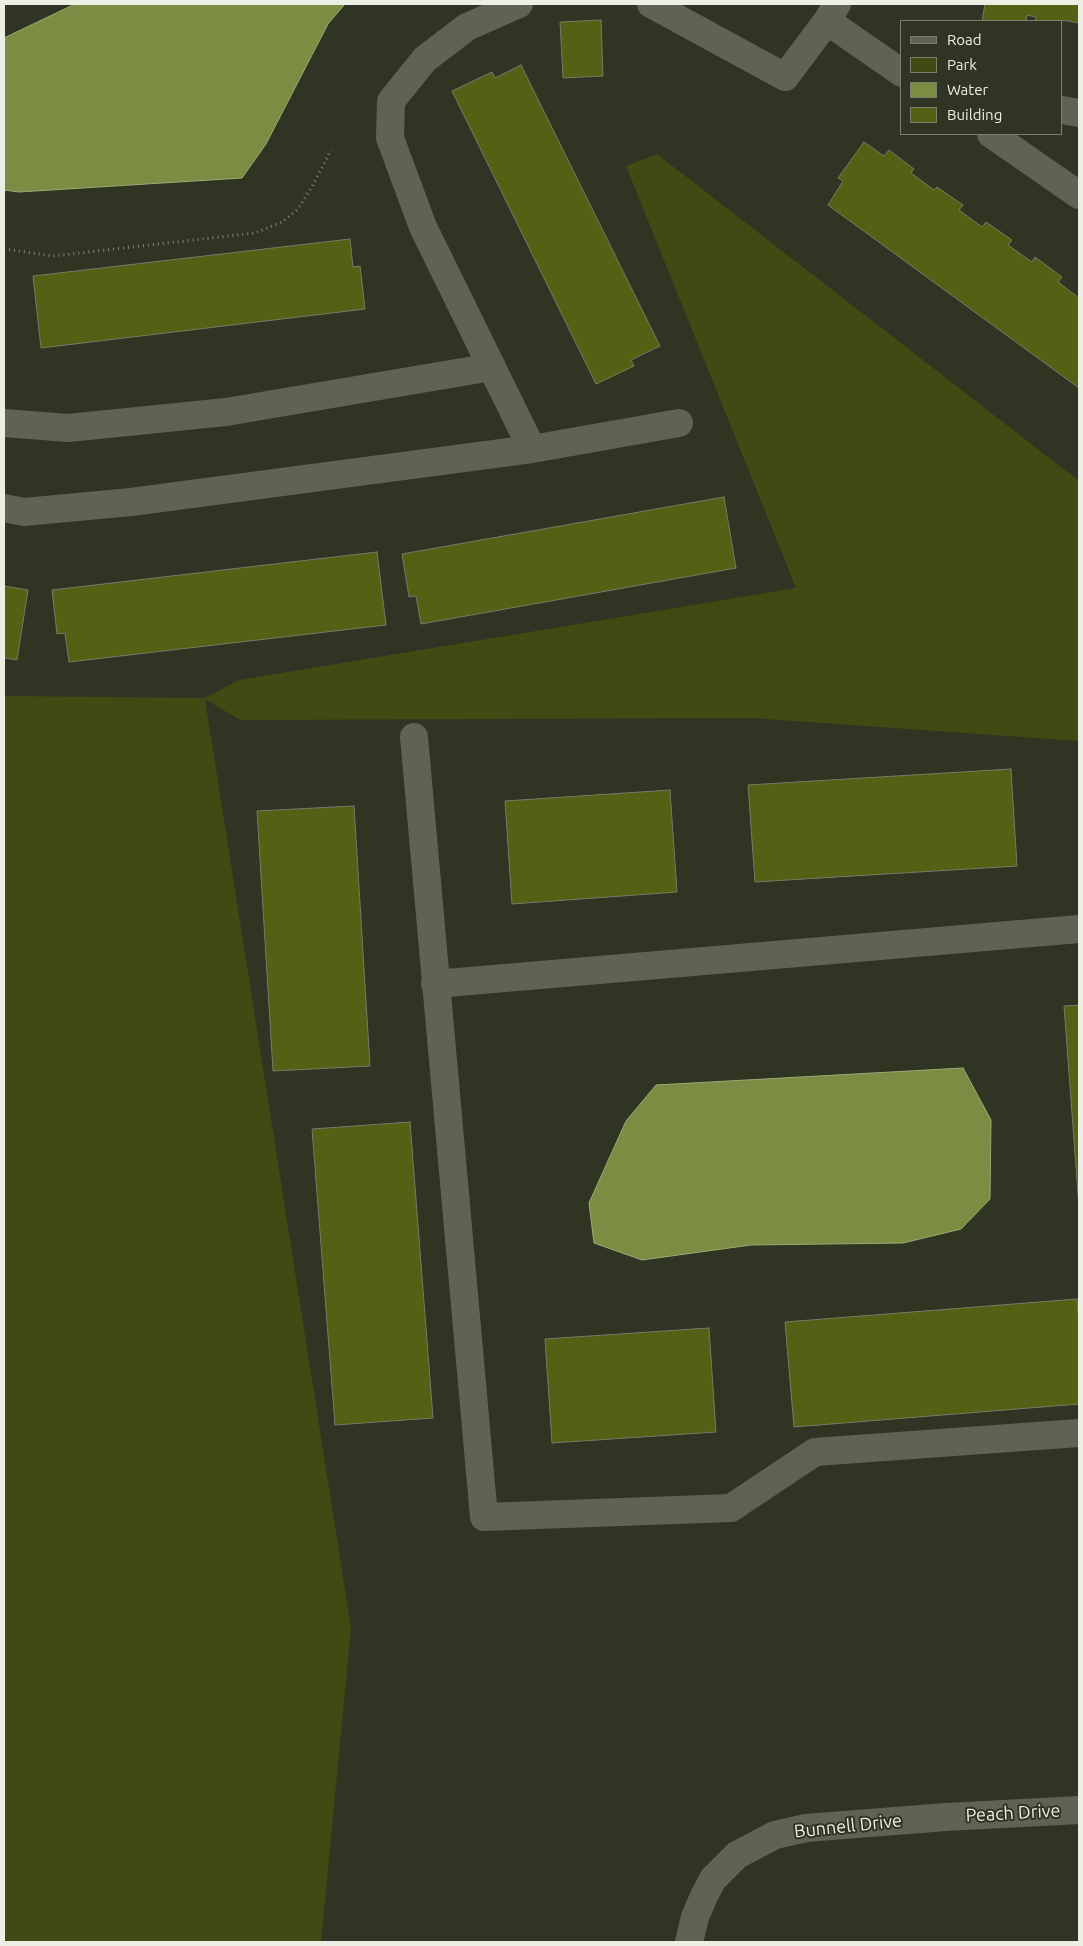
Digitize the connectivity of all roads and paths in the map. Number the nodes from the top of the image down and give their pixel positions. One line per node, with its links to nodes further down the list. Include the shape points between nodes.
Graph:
1 (519, 4): 11 (street, via 467,27 425,59 391,101 390,138 423,227)
2 (651, 4): 3 (street, via 785,77)
3 (832, 13): 4 (street)
4 (900, 71)
5 (1063, 110): 6 (street)
6 (1079, 113)
7 (992, 135): 9 (street)
8 (331, 150): 10 (path, via 297,210 282,222 255,233 53,256)
9 (1079, 195)
10 (4, 249)
11 (492, 367): 12 (street, via 226,412 68,428); 14 (street)
12 (4, 422)
13 (679, 423): 14 (street)
14 (532, 449): 15 (street, via 132,502 24,512)
15 (4, 508)
16 (414, 736): 18 (street)
17 (1079, 929): 18 (street)
18 (436, 984): 19 (street, via 484,1517 731,1508 815,1452)
19 (1079, 1433)
20 (1079, 1810): 21 (street, Peach Drive)
21 (946, 1817): 22 (street, Bunnell Drive, via 806,1828 775,1835 737,1855 713,1879 695,1917)
22 (689, 1942)

